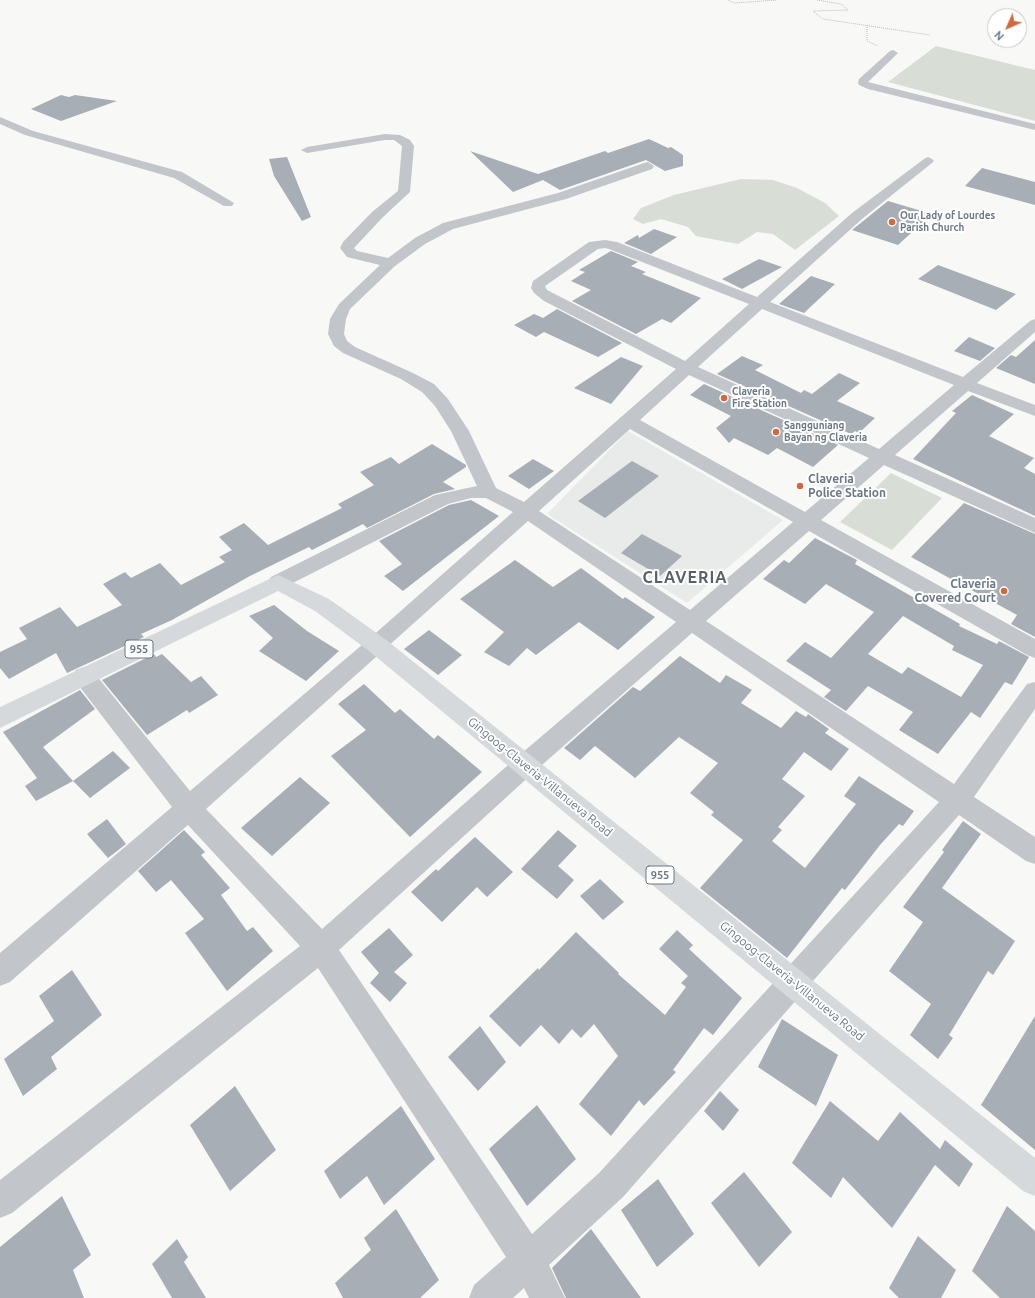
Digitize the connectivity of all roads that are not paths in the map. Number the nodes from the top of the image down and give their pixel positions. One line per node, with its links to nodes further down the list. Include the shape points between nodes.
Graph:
1 (893, 53): 3 (street, via 863,83)
2 (0, 120): 7 (street, via 29,133 178,175)
3 (1035, 127)
4 (307, 150): 8 (street, via 386,137 396,137 406,142 408,146 404,192 377,215 347,248 352,254)
5 (928, 161): 9 (street, via 857,216)
6 (648, 166): 8 (street, via 562,196 448,226 420,241)
7 (228, 202)
8 (390, 263): 16 (street, via 344,308 338,319 336,334 340,343 349,350 408,376 428,388 442,403 460,431)
9 (758, 304): 11 (street); 11 (street, via 605,244 594,245 538,284 541,293 549,298); 12 (street)
10 (1035, 324): 12 (street)
11 (686, 368): 14 (street); 15 (street)
12 (966, 384): 13 (street); 15 (street)
13 (1035, 411)
14 (627, 420): 17 (street); 18 (street)
15 (881, 456): 18 (street); 19 (street)
16 (489, 492): 17 (street); 20 (street, via 471,492 442,499)
17 (526, 511): 21 (street); 22 (street)
18 (806, 520): 21 (street); 23 (street)
19 (1035, 526)
20 (278, 582): 22 (main road, Gingoog-Claveria-Villanueva Road / 955, via 322,605); 24 (main road, 955)
21 (690, 621): 27 (street); 28 (street)
22 (377, 645): 27 (main road, Gingoog-Claveria-Villanueva Road / 955); 29 (street)
23 (1035, 649)
24 (84, 676): 26 (main road, 955); 29 (street)
25 (1035, 691): 28 (street)
26 (0, 718)
27 (525, 765): 31 (street); 33 (main road, Gingoog-Claveria-Villanueva Road / 955)
28 (957, 800): 30 (street); 33 (street)
29 (188, 808): 31 (street); 32 (street)
30 (1035, 852)
31 (321, 948): 35 (street); 36 (street)
32 (0, 972)
33 (793, 982): 34 (main road, Gingoog-Claveria-Villanueva Road / 955); 36 (street, via 611,1185)
34 (1035, 1179)
35 (0, 1200)
36 (529, 1260): 37 (street); 38 (street)
37 (487, 1298)
38 (547, 1298)

